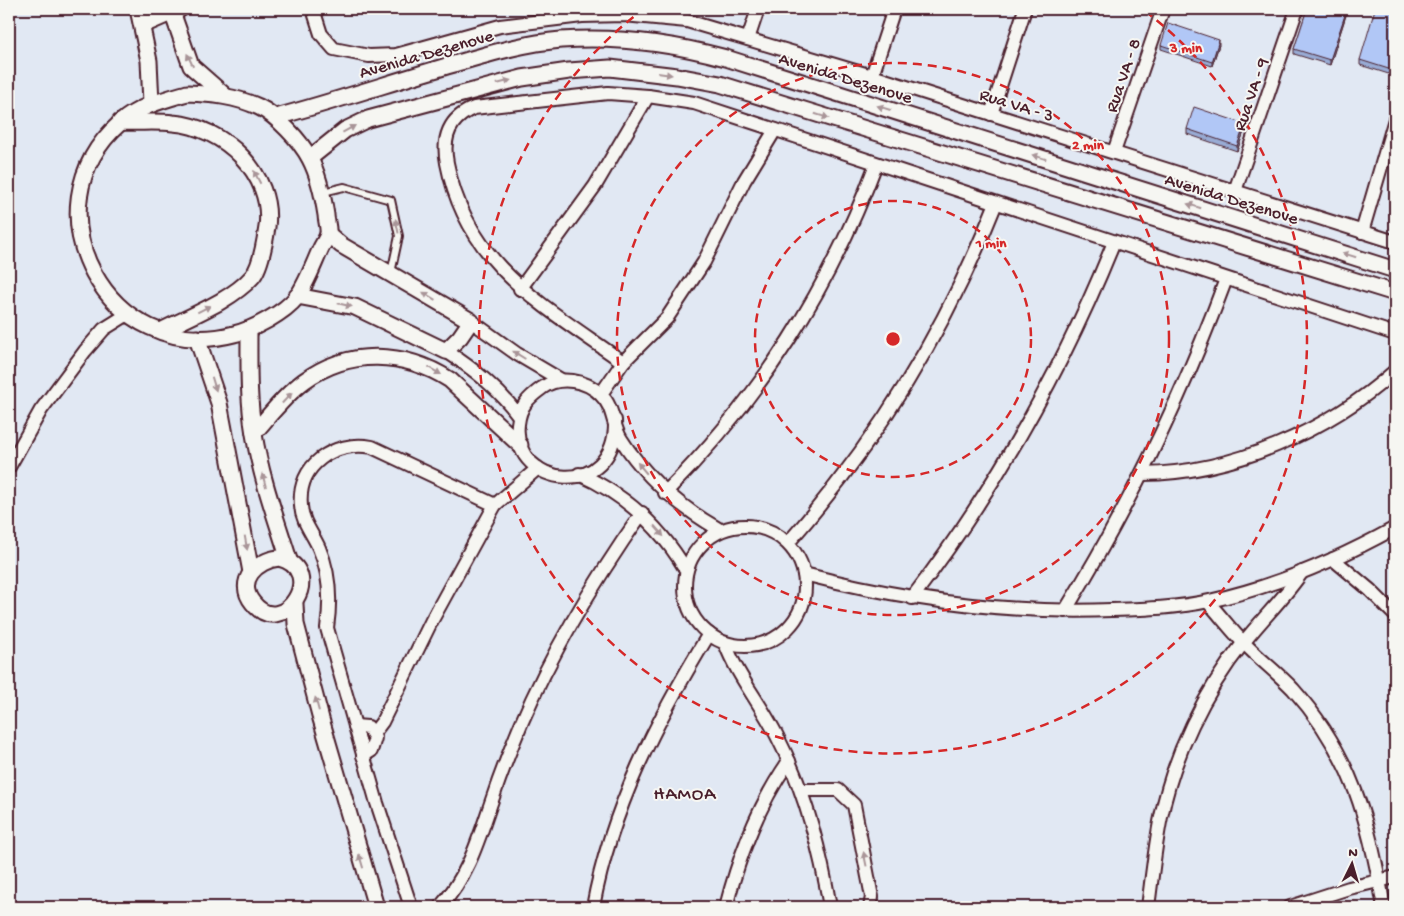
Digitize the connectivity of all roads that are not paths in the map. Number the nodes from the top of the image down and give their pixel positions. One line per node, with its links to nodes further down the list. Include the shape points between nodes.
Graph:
1 (138, 9): 10 (street)
2 (313, 9): 9 (street, Rua VA - 3, via 321,34 334,49 369,56 396,55 500,26)
3 (758, 9): 11 (street)
4 (894, 9): 12 (street)
5 (1025, 9): 16 (street)
6 (1163, 9): 21 (street, Rua VA - 8)
7 (1297, 9): 24 (street, Rua VA - 9)
8 (174, 10): 10 (street); 13 (street, one-way to 8, via 191,66)
9 (625, 12): 11 (street, Rua VA - 3, via 687,21)
10 (143, 25): 15 (street)
11 (748, 39): 12 (street, Rua VA - 3)
12 (872, 76): 16 (street, Rua VA - 3)
13 (224, 95): 15 (street, via 187,93); 17 (street)
14 (648, 96): 20 (street, via 694,103); 34 (street, via 595,186); 34 (street, via 608,93 474,108 461,115 450,127 444,146 459,203 485,250)
15 (151, 103): 19 (street)
16 (991, 114): 21 (street, Rua VA - 3)
17 (276, 117): 22 (street); 31 (street, Avenida Dezenove, one-way to 17, via 726,58 644,41 560,40 513,47)
18 (1395, 119): 27 (street)
19 (120, 122): 37 (street, via 96,150 82,184 78,220 84,256 102,289); 40 (street, one-way to 19, via 226,297 252,277 264,247 268,220 263,188 252,166 236,149 205,132 175,123)
20 (775, 130): 23 (street); 44 (street, via 744,181 704,262 667,318)
21 (1114, 152): 24 (street, Rua VA - 3)
22 (310, 158): 25 (street); 35 (street, one-way to 35, via 345,130 368,119 522,78 610,68 677,76 720,84)
23 (876, 164): 26 (street); 56 (street, via 835,261 782,353 727,426)
24 (1236, 191): 27 (street, Rua VA - 3)
25 (322, 192): 28 (street); 32 (lane, one-way to 25, via 399,236 392,200 344,186)
26 (996, 203): 29 (street); 61 (street, via 960,288 903,392 858,458)
27 (1362, 232): 30 (street, Rua VA - 3)
28 (328, 234): 32 (street, via 341,245); 36 (street)
29 (1114, 242): 33 (street); 68 (street, via 1081,322 1019,440 968,521)
30 (1395, 242)
31 (1395, 270)
32 (391, 273): 38 (street, one-way to 32)
33 (1226, 278): 41 (street); 54 (street, via 1187,378)
34 (520, 289): 44 (street)
35 (1395, 292)
36 (297, 296): 39 (street); 43 (street, one-way to 43, via 355,307)
37 (128, 314): 40 (street); 52 (street, via 104,329 85,351 42,410)
38 (471, 321): 43 (street); 46 (street, one-way to 38)
39 (249, 330): 42 (street); 50 (street)
40 (161, 332): 42 (street)
41 (1395, 334)
42 (197, 338): 65 (street, one-way to 65, via 220,403)
43 (446, 351): 48 (street, via 484,378 504,396)
44 (623, 362): 47 (street)
45 (1395, 371): 54 (street, via 1350,405 1283,441 1215,464)
46 (561, 380): 47 (street, via 582,383); 48 (street, via 547,384 529,397)
47 (601, 394): 49 (street)
48 (519, 416): 51 (street)
49 (615, 420): 55 (street, via 615,434 604,460); 56 (street, one-way to 49, via 627,448 619,436)
50 (254, 433): 51 (street, one-way to 51, via 304,381 350,359 380,357 411,361 438,372); 63 (street, one-way to 50, via 263,478)
51 (520, 445): 53 (street)
52 (9, 467)
53 (538, 468): 55 (street, via 550,475); 57 (street)
54 (1143, 474): 71 (street)
55 (579, 476): 58 (street, via 613,491)
56 (665, 493): 60 (street)
57 (495, 505): 76 (street, via 362,445 334,450 318,460 307,474 301,490 302,514 324,562 329,590 327,628); 77 (street)
58 (642, 513): 64 (street, one-way to 64); 85 (street, via 596,580 556,650 518,732 472,860)
59 (1395, 528): 62 (street)
60 (720, 530): 61 (street, via 756,526 773,532); 64 (street, via 693,554)
61 (788, 543): 67 (street)
62 (1333, 559): 66 (street); 72 (street)
63 (289, 560): 65 (street, via 269,558); 70 (street, via 301,581)
64 (686, 570): 73 (street, via 684,588 688,606 696,622)
65 (251, 572): 70 (street, via 247,587 252,602 258,608 273,613)
66 (1302, 572): 69 (street); 75 (street)
67 (804, 574): 68 (street); 74 (street, via 801,610 791,625 761,644)
68 (912, 598): 71 (street, via 1002,609)
69 (1208, 602): 71 (street, via 1126,610); 75 (street)
70 (294, 604): 83 (street, one-way to 70, via 321,719 296,624)
71 (1065, 611)
72 (1395, 615)
73 (709, 634): 74 (street); 86 (street, via 667,706 633,780 605,855)
74 (725, 643): 79 (street)
75 (1243, 643): 82 (street, via 1292,689 1332,743 1363,809); 90 (street, via 1207,697 1175,767 1161,815)
76 (355, 726): 77 (street, via 368,727); 78 (street)
77 (373, 734): 78 (street, via 374,747)
78 (363, 756): 84 (street)
79 (789, 761): 80 (street); 87 (street, via 764,802 741,856)
80 (801, 790): 88 (street, via 819,848); 89 (street, one-way to 80, via 872,897 854,805 838,790)
81 (1395, 877): 82 (street)
82 (1380, 880): 91 (street); 92 (street)
83 (376, 907)
84 (411, 907)
85 (440, 907)
86 (593, 907)
87 (726, 907)
88 (830, 907)
89 (870, 907)
90 (1148, 907)
91 (1290, 907)
92 (1384, 907)

